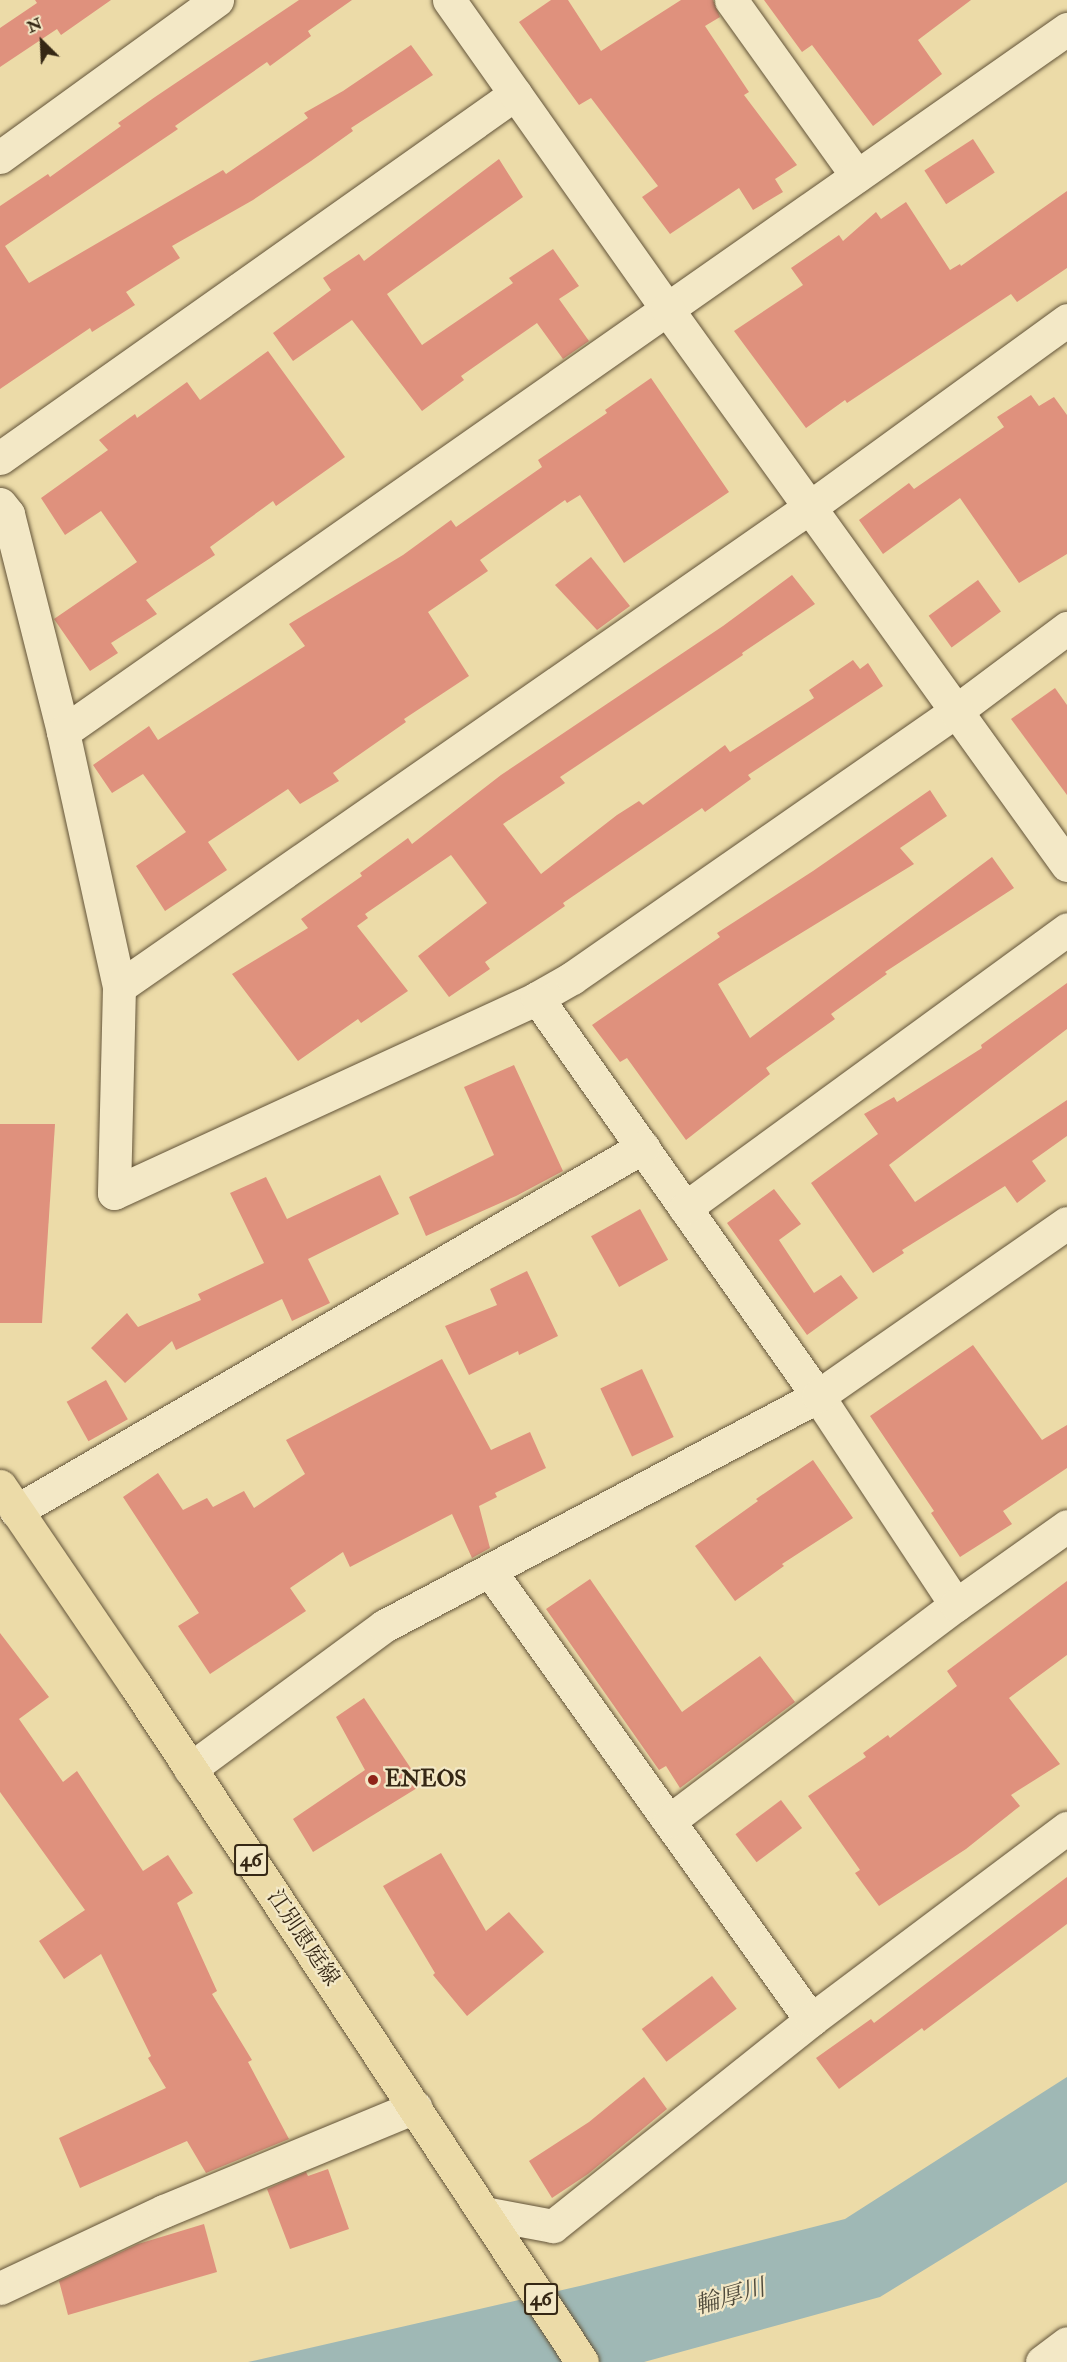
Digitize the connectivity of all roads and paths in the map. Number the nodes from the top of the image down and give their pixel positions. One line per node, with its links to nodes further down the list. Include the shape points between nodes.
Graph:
1 (217, 0): 6 (street)
2 (449, 0): 5 (street)
3 (731, 0): 7 (street)
4 (1067, 29): 7 (street)
5 (515, 94): 8 (street); 10 (street)
6 (0, 157)
7 (857, 176): 8 (street)
8 (667, 309): 12 (street); 15 (street)
9 (1067, 320): 12 (street)
10 (0, 458)
11 (0, 504): 15 (street, via 8,514)
12 (810, 507): 14 (street); 18 (street)
13 (1067, 628): 14 (street)
14 (956, 711): 16 (street); 19 (street, via 582,971)
15 (63, 732): 18 (street)
16 (1067, 864)
17 (1067, 928): 21 (street)
18 (119, 987): 19 (street, via 114,1193)
19 (537, 998): 20 (street)
20 (643, 1147): 21 (street); 24 (street)
21 (686, 1208): 23 (street)
22 (1067, 1223): 23 (street)
23 (818, 1396): 26 (street); 27 (street)
24 (8, 1498): 28 (main road, 江別恵庭線 / 46)
25 (1067, 1526): 27 (street)
26 (490, 1571): 28 (street, via 384,1626); 29 (street)
27 (956, 1605): 29 (street)
28 (190, 1769): 32 (main road, 江別恵庭線 / 46)
29 (669, 1821): 31 (street)
30 (1067, 1828): 31 (street)
31 (811, 2020): 33 (street, via 553,2226)
32 (415, 2107): 33 (main road, 江別恵庭線 / 46); 34 (street, via 164,2211)
33 (492, 2225): 36 (main road, 江別恵庭線 / 46)
34 (0, 2289)
35 (1067, 2343): 37 (street)
36 (582, 2362)
37 (1041, 2362)

